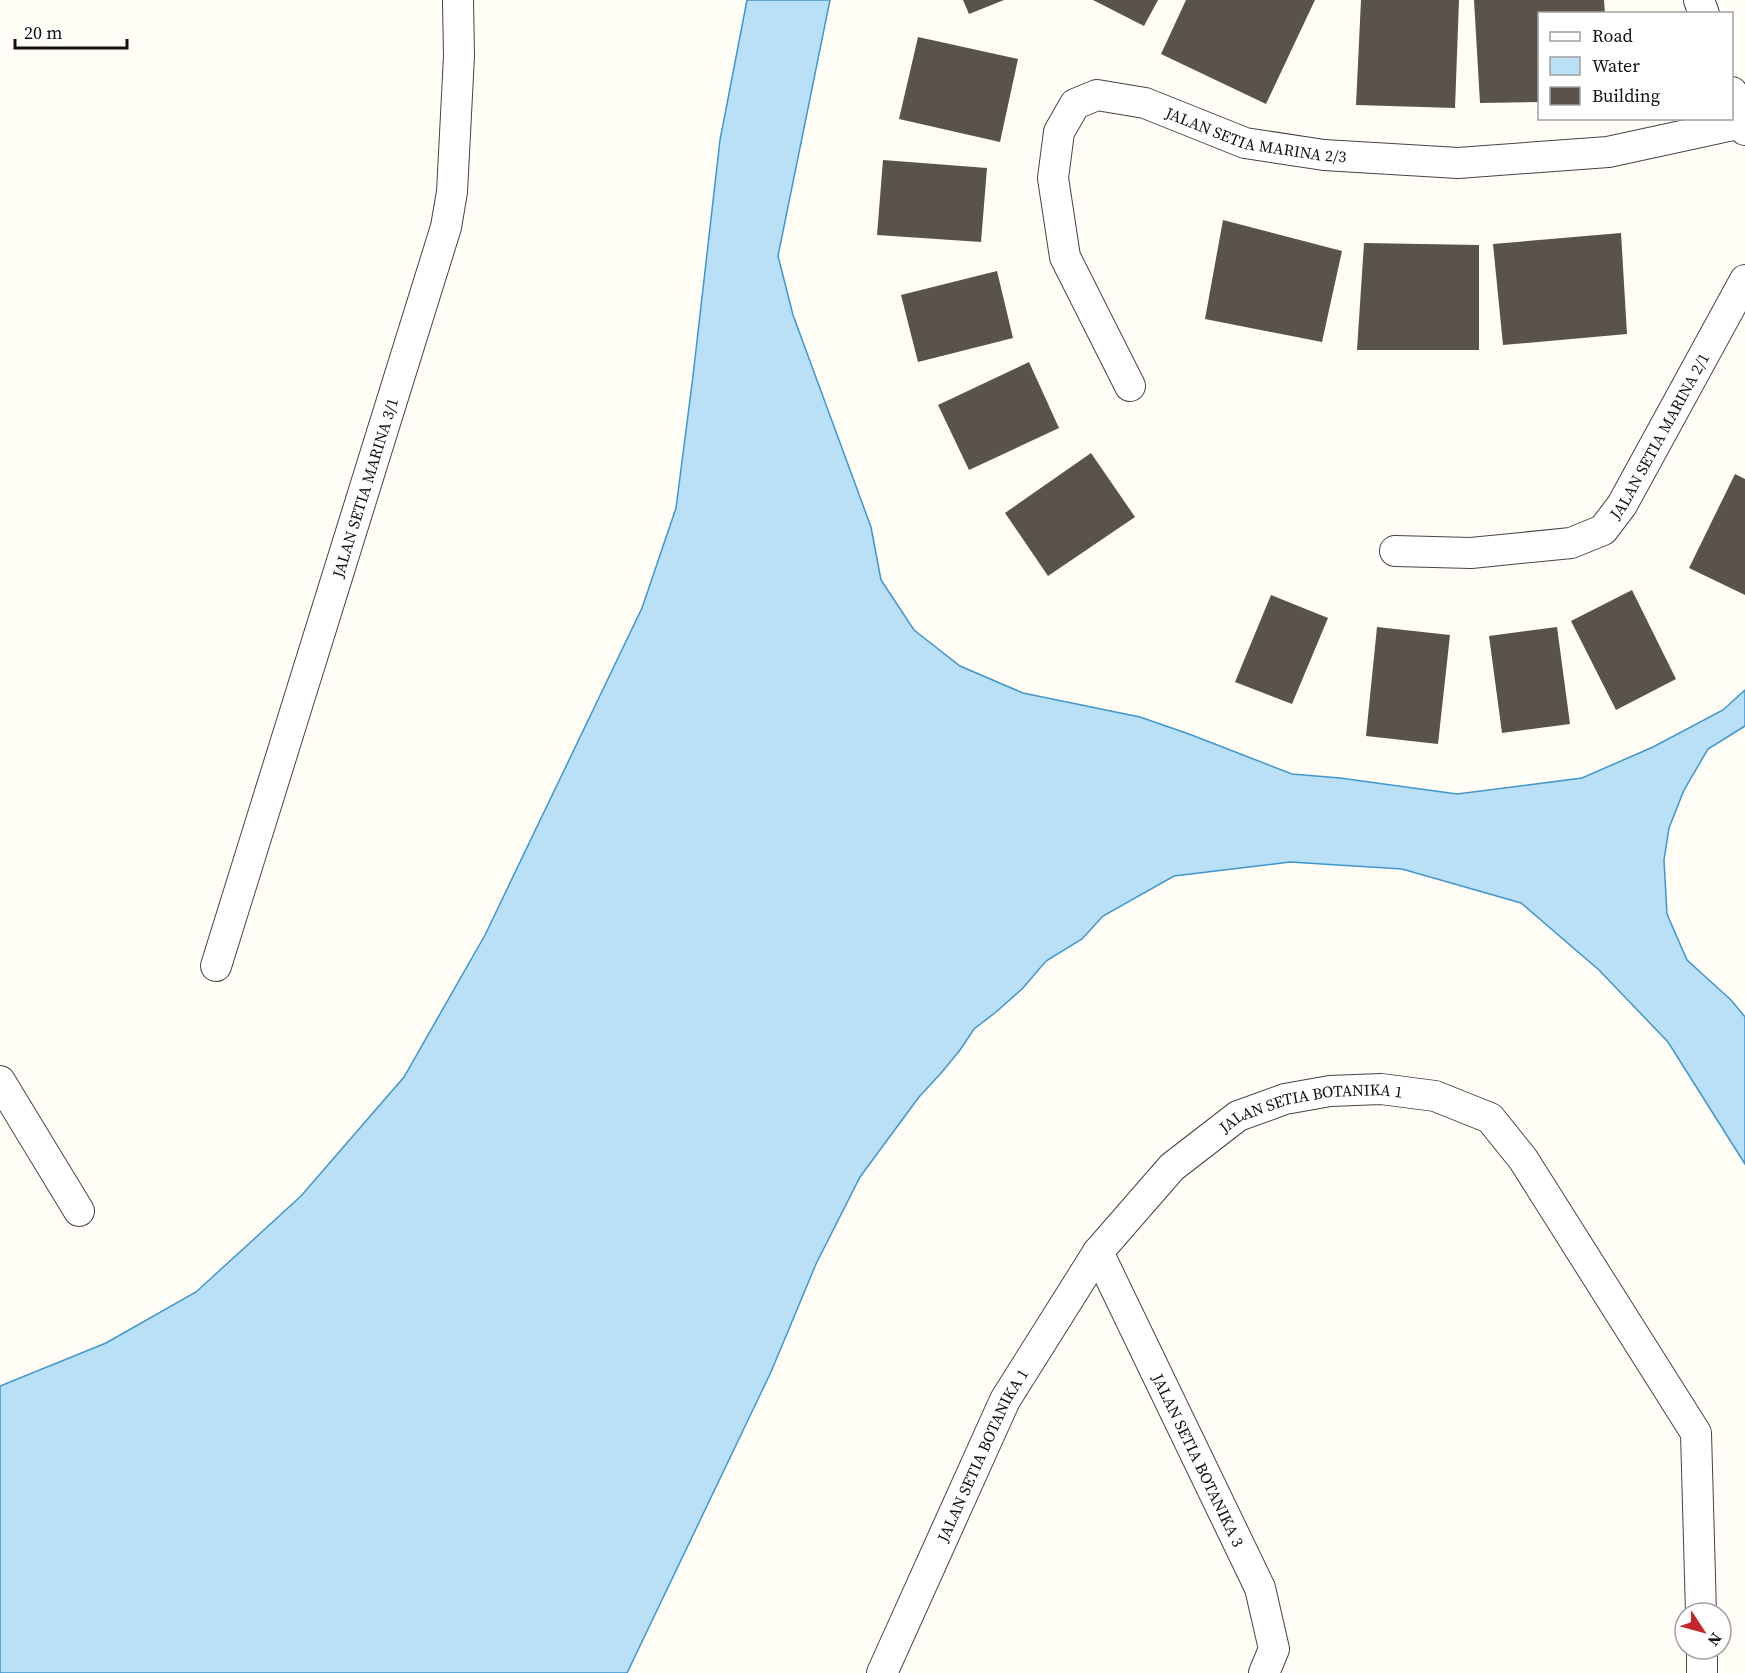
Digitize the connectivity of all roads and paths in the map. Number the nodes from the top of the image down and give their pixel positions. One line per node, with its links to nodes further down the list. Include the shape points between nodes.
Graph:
1 (458, 0): 7 (street, JALAN SETIA MARINA 3/1, via 452,192 446,227)
2 (1733, 97): 3 (street)
3 (1744, 126): 5 (street, JALAN SETIA MARINA 2/3, via 1608,152 1458,163 1324,155 1245,143 1145,103 1097,95 1075,104 1059,132 1053,178 1065,257)
4 (1745, 280): 6 (street, JALAN SETIA MARINA 2/1, via 1622,505 1603,530 1571,543 1471,553)
5 (1130, 386)
6 (1395, 551)
7 (216, 966)
8 (0, 1081): 9 (street)
9 (79, 1211)
10 (1098, 1252): 11 (street, JALAN SETIA BOTANIKA 1, via 1172,1167 1238,1116 1286,1099 1330,1091 1381,1089 1435,1096 1490,1118 1523,1159 1696,1433); 12 (street, JALAN SETIA BOTANIKA 1, via 1005,1400); 13 (street, JALAN SETIA BOTANIKA 3, via 1260,1588 1274,1649)
11 (1701, 1601)
12 (882, 1673)
13 (1264, 1673)

